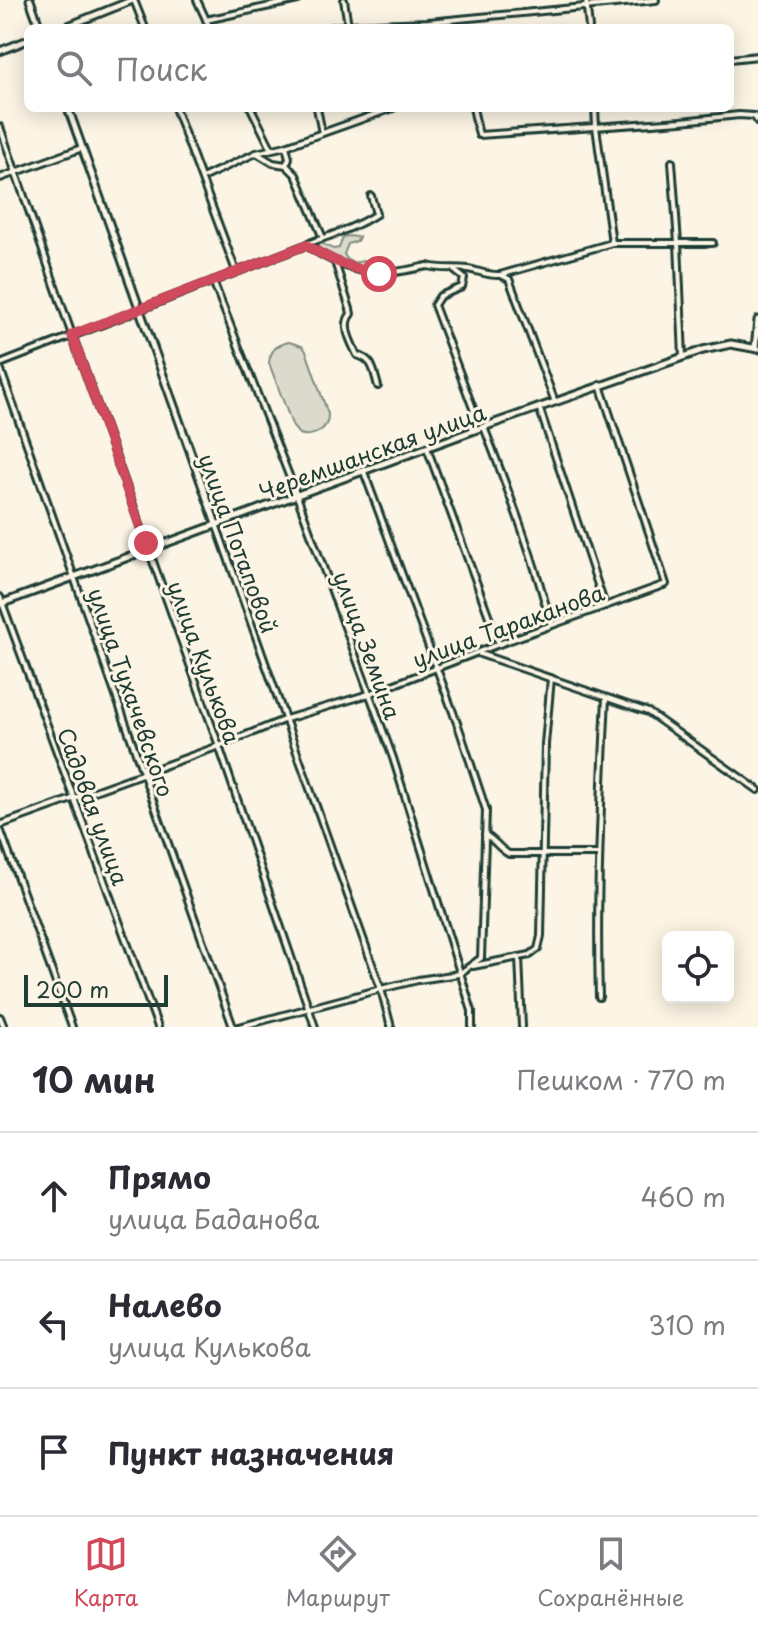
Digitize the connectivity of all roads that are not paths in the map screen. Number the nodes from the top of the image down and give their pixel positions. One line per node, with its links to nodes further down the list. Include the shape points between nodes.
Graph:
1 (30, 0): 10 (main road)
2 (134, 0): 11 (main road); 12 (street)
3 (197, 0): 9 (street)
4 (298, 0): 9 (street)
5 (344, 0): 14 (street)
6 (586, 0): 8 (street)
7 (656, 0): 8 (street)
8 (586, 7): 15 (street); 16 (street)
9 (206, 20): 13 (street)
10 (39, 24)
11 (73, 24)
12 (143, 24)
13 (208, 24)
14 (348, 24)
15 (375, 24)
16 (588, 24)
17 (24, 42): 18 (main road)
18 (0, 51)
19 (758, 56): 20 (street)
20 (734, 59)
21 (69, 112): 33 (main road, улица Потаповой)
22 (177, 112): 40 (street)
23 (253, 112): 34 (street)
24 (318, 112): 31 (street)
25 (382, 112): 31 (street)
26 (474, 112): 30 (street, via 479,135)
27 (595, 112): 30 (street)
28 (758, 122): 30 (street, via 754,116 739,115)
29 (0, 127): 38 (street, улица Кулькова)
30 (596, 127): 43 (street)
31 (322, 133): 32 (street)
32 (286, 146): 34 (street); 37 (street)
33 (82, 148): 38 (street); 52 (main road, улица Потаповой)
34 (271, 148): 35 (street)
35 (256, 153): 37 (street); 40 (street)
36 (672, 162): 44 (street)
37 (286, 165): 42 (street, via 296,175)
38 (16, 172): 39 (street); 54 (street, улица Кулькова)
39 (0, 178)
40 (202, 178): 49 (street)
41 (371, 196): 42 (street, via 376,214)
42 (323, 238): 46 (street)
43 (612, 243): 44 (street); 50 (street)
44 (678, 243): 45 (street); 56 (street)
45 (713, 243)
46 (306, 245): 47 (street); 49 (street)
47 (335, 262): 48 (street, via 379,274 428,266); 59 (street, via 351,314 346,325 357,355 370,362)
48 (449, 269): 50 (street); 63 (street, via 462,275 462,287 440,296 434,305 474,411)
49 (236, 271): 51 (street)
50 (500, 275): 60 (street, via 509,279)
51 (213, 281): 52 (street); 66 (street, улица Земина)
52 (139, 310): 54 (street); 67 (main road, улица Потаповой)
53 (758, 320): 55 (main road)
54 (72, 335): 57 (street); 68 (street, улица Кулькова)
55 (756, 348): 56 (main road, Черемшанская улица, via 725,344)
56 (683, 357): 58 (main road, Черемшанская улица)
57 (0, 366): 69 (street, улица Тухачевского)
58 (600, 385): 60 (main road, Черемшанская улица); 71 (street, улица Тараканова, via 666,584)
59 (378, 386)
60 (555, 402): 61 (main road, Черемшанская улица)
61 (539, 407): 62 (main road, Черемшанская улица); 71 (street)
62 (484, 427): 63 (main road, Черемшанская улица); 72 (street, via 524,530)
63 (472, 431): 64 (main road, Черемшанская улица)
64 (427, 448): 65 (main road, Черемшанская улица); 73 (street)
65 (364, 472): 66 (main road, Черемшанская улица); 75 (street)
66 (297, 496): 67 (main road, Черемшанская улица); 77 (street, улица Земина)
67 (216, 524): 68 (main road, Черемшанская улица); 79 (street, улица Потаповой)
68 (148, 549): 69 (main road, Черемшанская улица); 80 (street, улица Кулькова)
69 (75, 576): 70 (main road, Черемшанская улица); 81 (street, улица Тухачевского)
70 (1, 601): 83 (street, Садовая улица)
71 (605, 606): 72 (street, улица Тараканова)
72 (551, 625): 73 (street, улица Тараканова)
73 (499, 644): 74 (street, улица Тараканова)
74 (478, 653): 75 (street, улица Тараканова); 76 (street)
75 (438, 668): 77 (street, улица Тараканова); 85 (street, via 486,810)
76 (551, 678): 78 (street); 87 (street)
77 (369, 694): 79 (street, улица Тараканова); 90 (street, улица Земина, via 417,830)
78 (606, 698): 82 (street, via 648,712); 86 (street)
79 (286, 719): 80 (street, улица Тараканова); 91 (street, улица Потаповой)
80 (219, 746): 81 (street, улица Тараканова); 93 (street, улица Кулькова)
81 (143, 773): 83 (street, улица Тараканова); 98 (street, улица Тухачевского)
82 (758, 790)
83 (74, 799): 84 (street, улица Тараканова); 97 (street, Садовая улица)
84 (0, 827): 96 (street)
85 (485, 835): 87 (street, via 509,854); 89 (street, via 481,958)
86 (598, 854): 87 (street); 92 (street)
87 (542, 855): 88 (street, via 541,936 538,949)
88 (519, 957): 89 (street); 103 (street)
89 (470, 966): 90 (street)
90 (459, 974): 91 (street); 102 (street, улица Земина)
91 (381, 989): 93 (street); 101 (street, улица Потаповой)
92 (599, 997)
93 (309, 1009): 99 (street); 100 (street, улица Кулькова)
94 (0, 1017): 95 (street)
95 (4, 1027)
96 (72, 1027)
97 (158, 1027)
98 (233, 1027)
99 (239, 1027)
100 (315, 1027)
101 (391, 1027)
102 (472, 1027)
103 (522, 1027)

